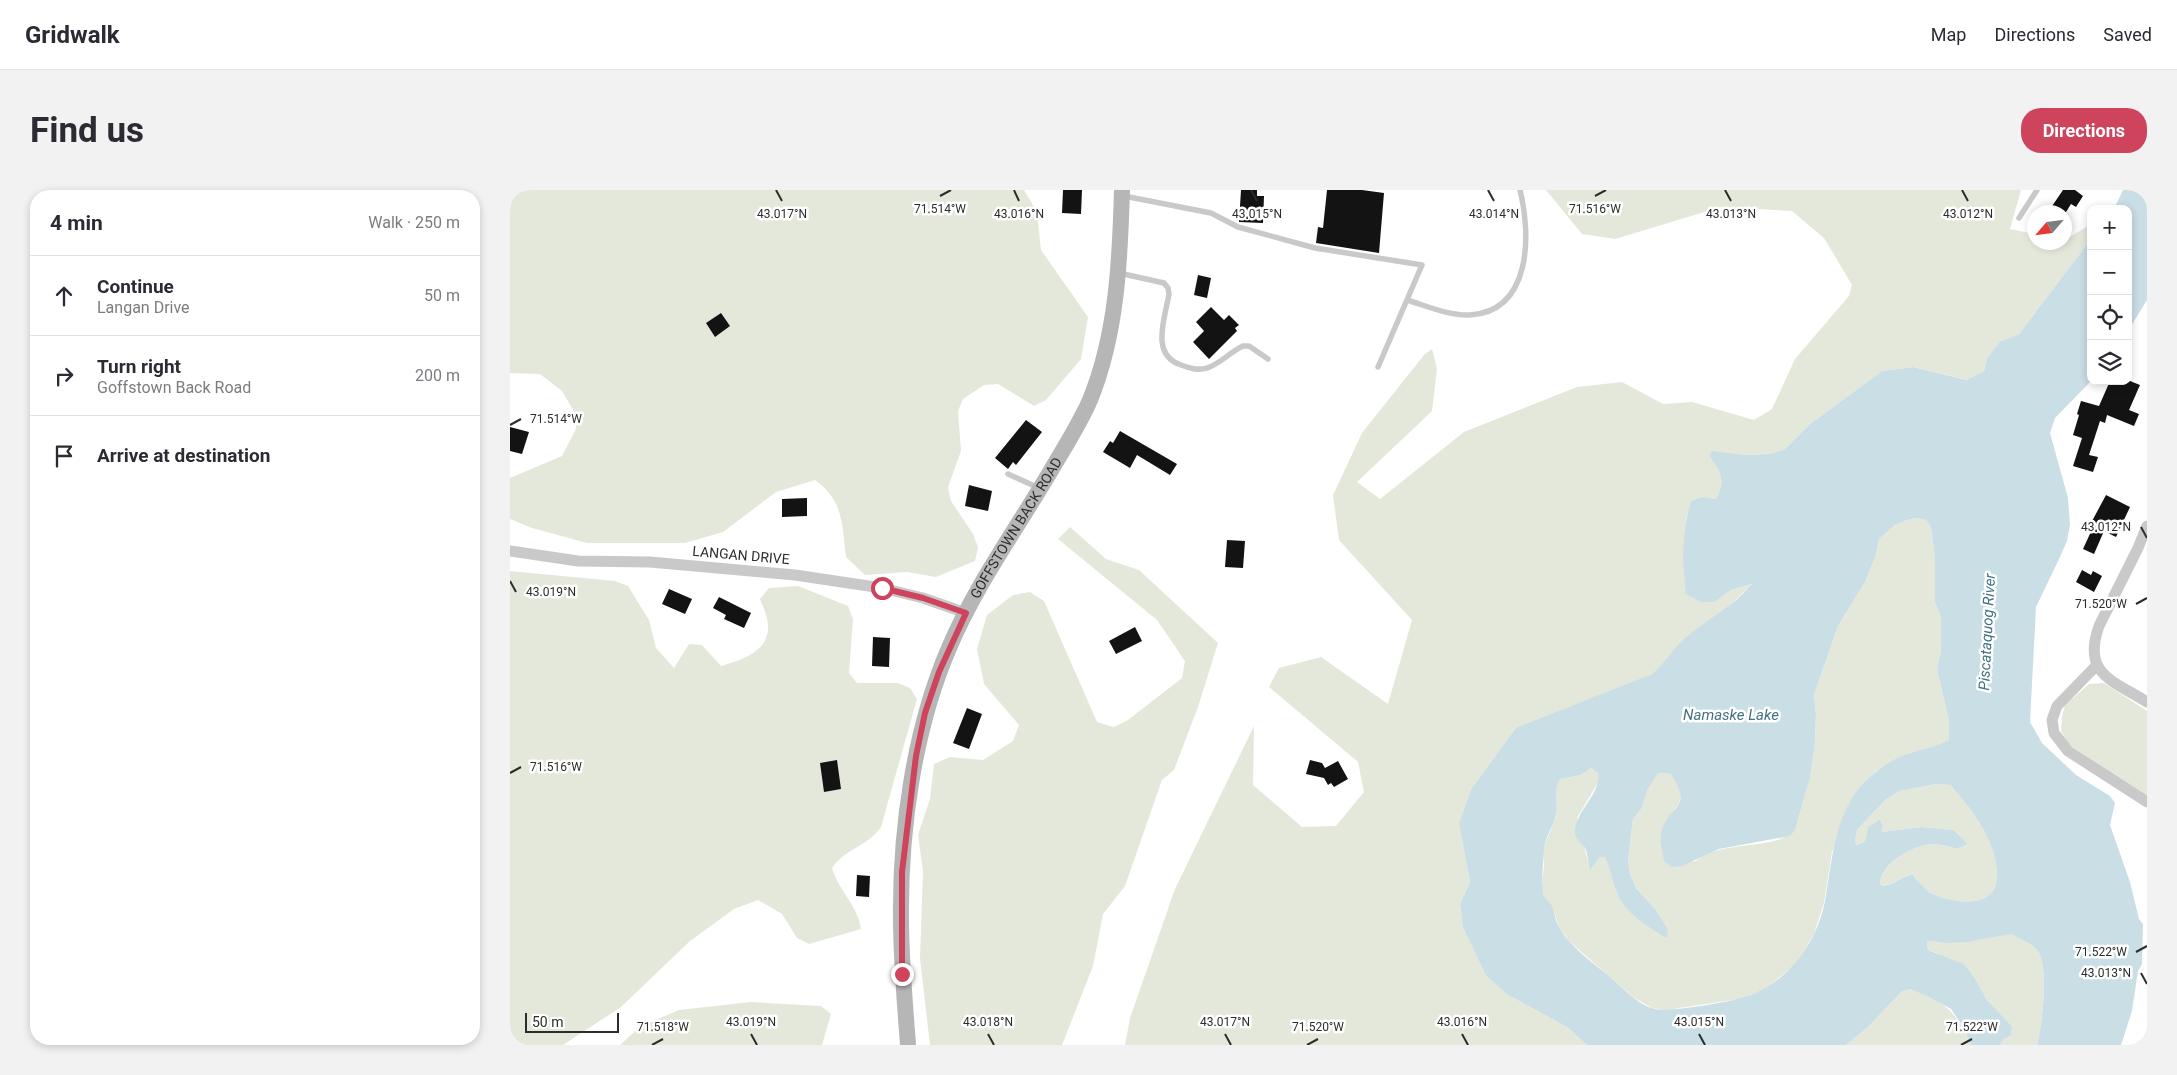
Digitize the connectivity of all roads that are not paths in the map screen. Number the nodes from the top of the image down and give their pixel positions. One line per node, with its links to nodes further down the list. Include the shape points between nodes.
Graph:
1 (1520, 190): 6 (lane, via 1526,229 1525,264 1515,289 1504,301 1472,315 1455,314)
2 (2037, 190): 4 (lane)
3 (1122, 193): 5 (main road, GOFFSTOWN BACK ROAD); 6 (lane, via 1211,213 1238,228 1315,248 1422,265)
4 (2019, 218)
5 (1117, 272): 7 (lane, via 1164,283 1168,288 1161,344 1171,361 1199,370 1249,346); 10 (main road, GOFFSTOWN BACK ROAD, via 1101,370 1077,426)
6 (1407, 300): 8 (lane)
7 (1268, 359)
8 (1378, 367)
9 (1008, 474): 10 (lane)
10 (1041, 489): 13 (main road, GOFFSTOWN BACK ROAD, via 986,575)
11 (2146, 530): 14 (street, via 2096,633 2093,654)
12 (510, 551): 13 (street, LANGAN DRIVE, via 578,561 650,562 813,577 882,588)
13 (966, 613): 17 (main road, GOFFSTOWN BACK ROAD, via 946,655 925,713 912,785 902,872 901,918)
14 (2096, 666): 15 (street); 16 (street, via 2057,706 2052,720 2054,733 2068,751)
15 (2147, 702)
16 (2147, 802)
17 (908, 1045)

